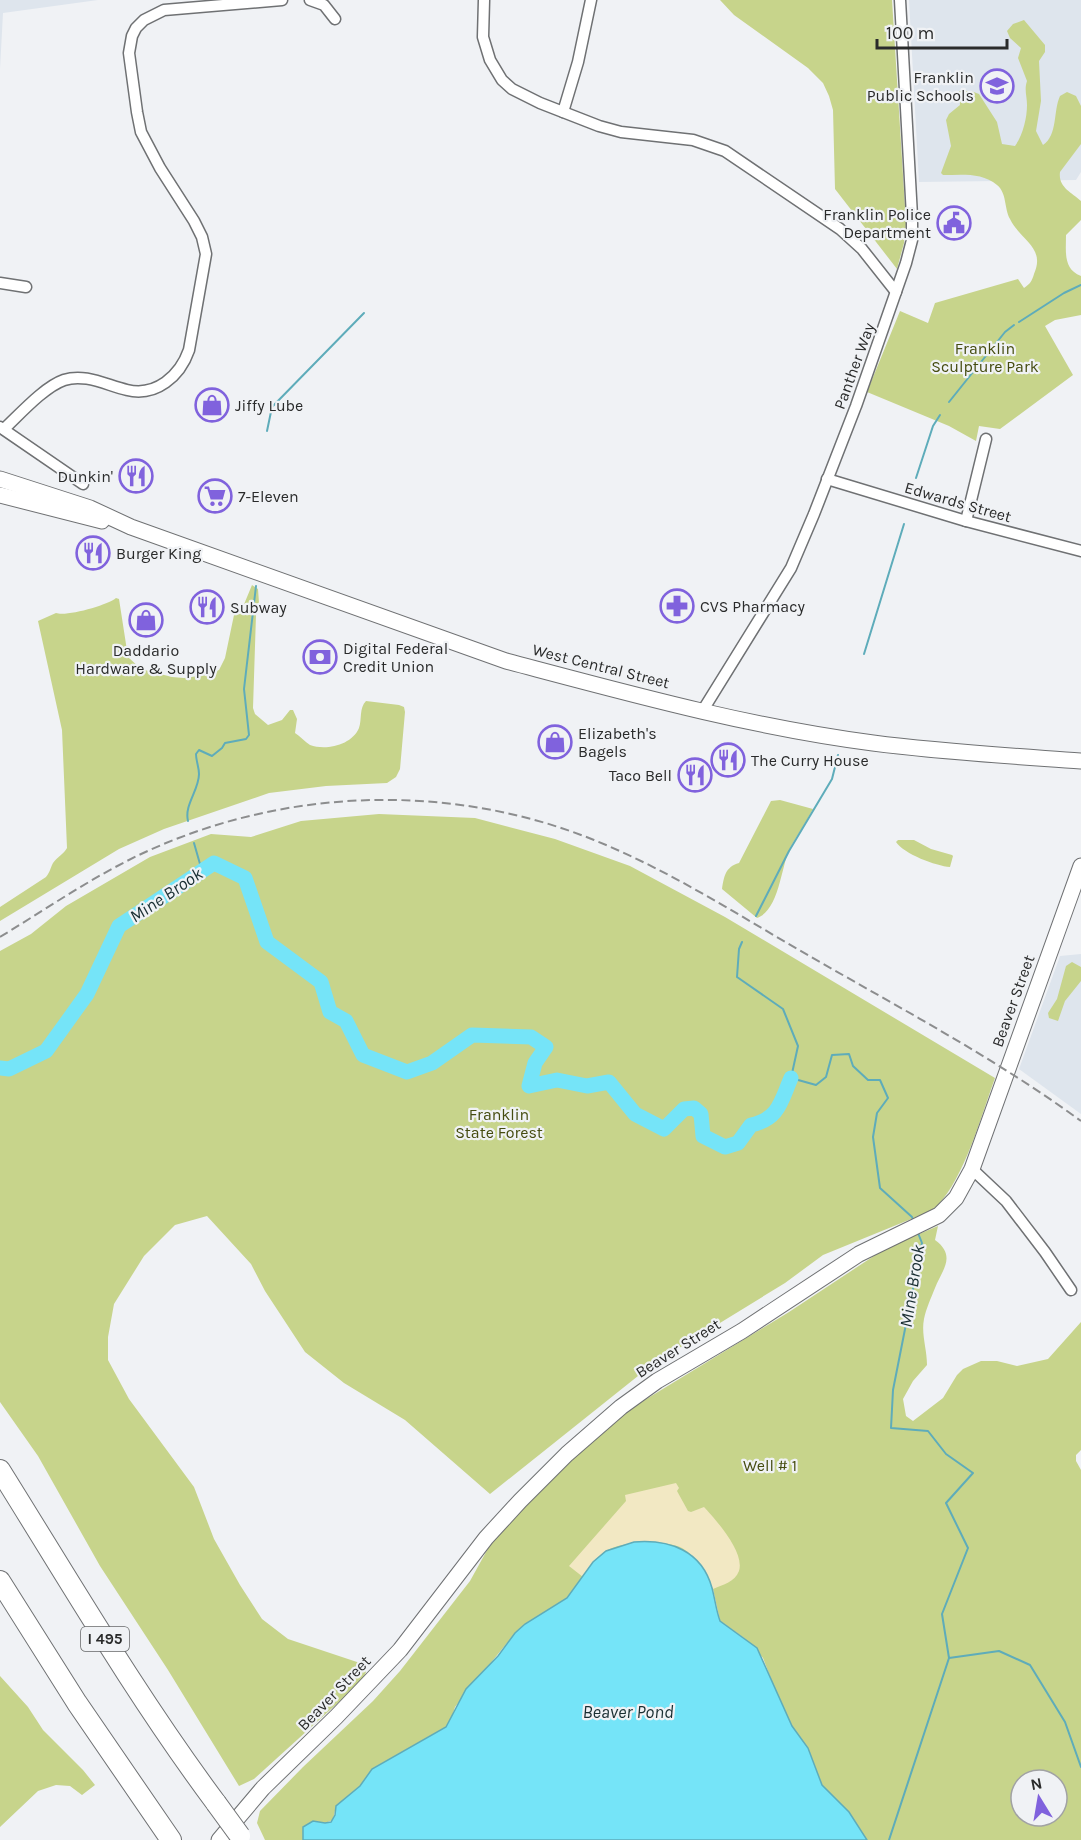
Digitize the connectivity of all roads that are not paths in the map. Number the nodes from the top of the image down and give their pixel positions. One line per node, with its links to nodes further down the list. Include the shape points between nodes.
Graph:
1 (282, 0): 11 (street, via 164,10 144,20 132,36 129,53 141,132 194,221 206,254 186,359 165,384 151,390 126,390 91,379 65,380)
2 (310, 0): 6 (street, via 324,5)
3 (484, 0): 7 (street, via 483,37 502,80 540,104)
4 (591, 0): 7 (street)
5 (900, 0): 10 (street, Panther Way, via 912,228 909,254)
6 (335, 19)
7 (563, 112): 10 (street, via 621,132 693,140 725,151 840,229 862,249)
8 (0, 283): 9 (street)
9 (26, 286)
10 (896, 292): 14 (street, Panther Way)
11 (2, 428): 15 (street)
12 (986, 439): 17 (street)
13 (0, 479): 18 (street, West Central Street, via 90,508)
14 (827, 479): 17 (street, Edwards Street); 20 (street, Panther Way, via 785,580)
15 (82, 484)
16 (0, 495): 18 (street, West Central Street)
17 (966, 521): 19 (street, Edwards Street)
18 (131, 527): 20 (street, West Central Street, via 506,661)
19 (1081, 551)
20 (703, 710): 21 (street, West Central Street, via 872,743)
21 (1081, 761)
22 (1081, 866): 23 (street, Beaver Street)
23 (972, 1169): 24 (street, via 1006,1201); 29 (street, Beaver Street, via 959,1195 936,1218 864,1251 657,1381 574,1448 490,1533 400,1650 263,1788)
24 (1071, 1290)
25 (0, 1470): 27 (highway, I 495, bridge, via 135,1687)
26 (0, 1581): 28 (highway, via 76,1702)
27 (242, 1838)
28 (171, 1840)
29 (219, 1840)

